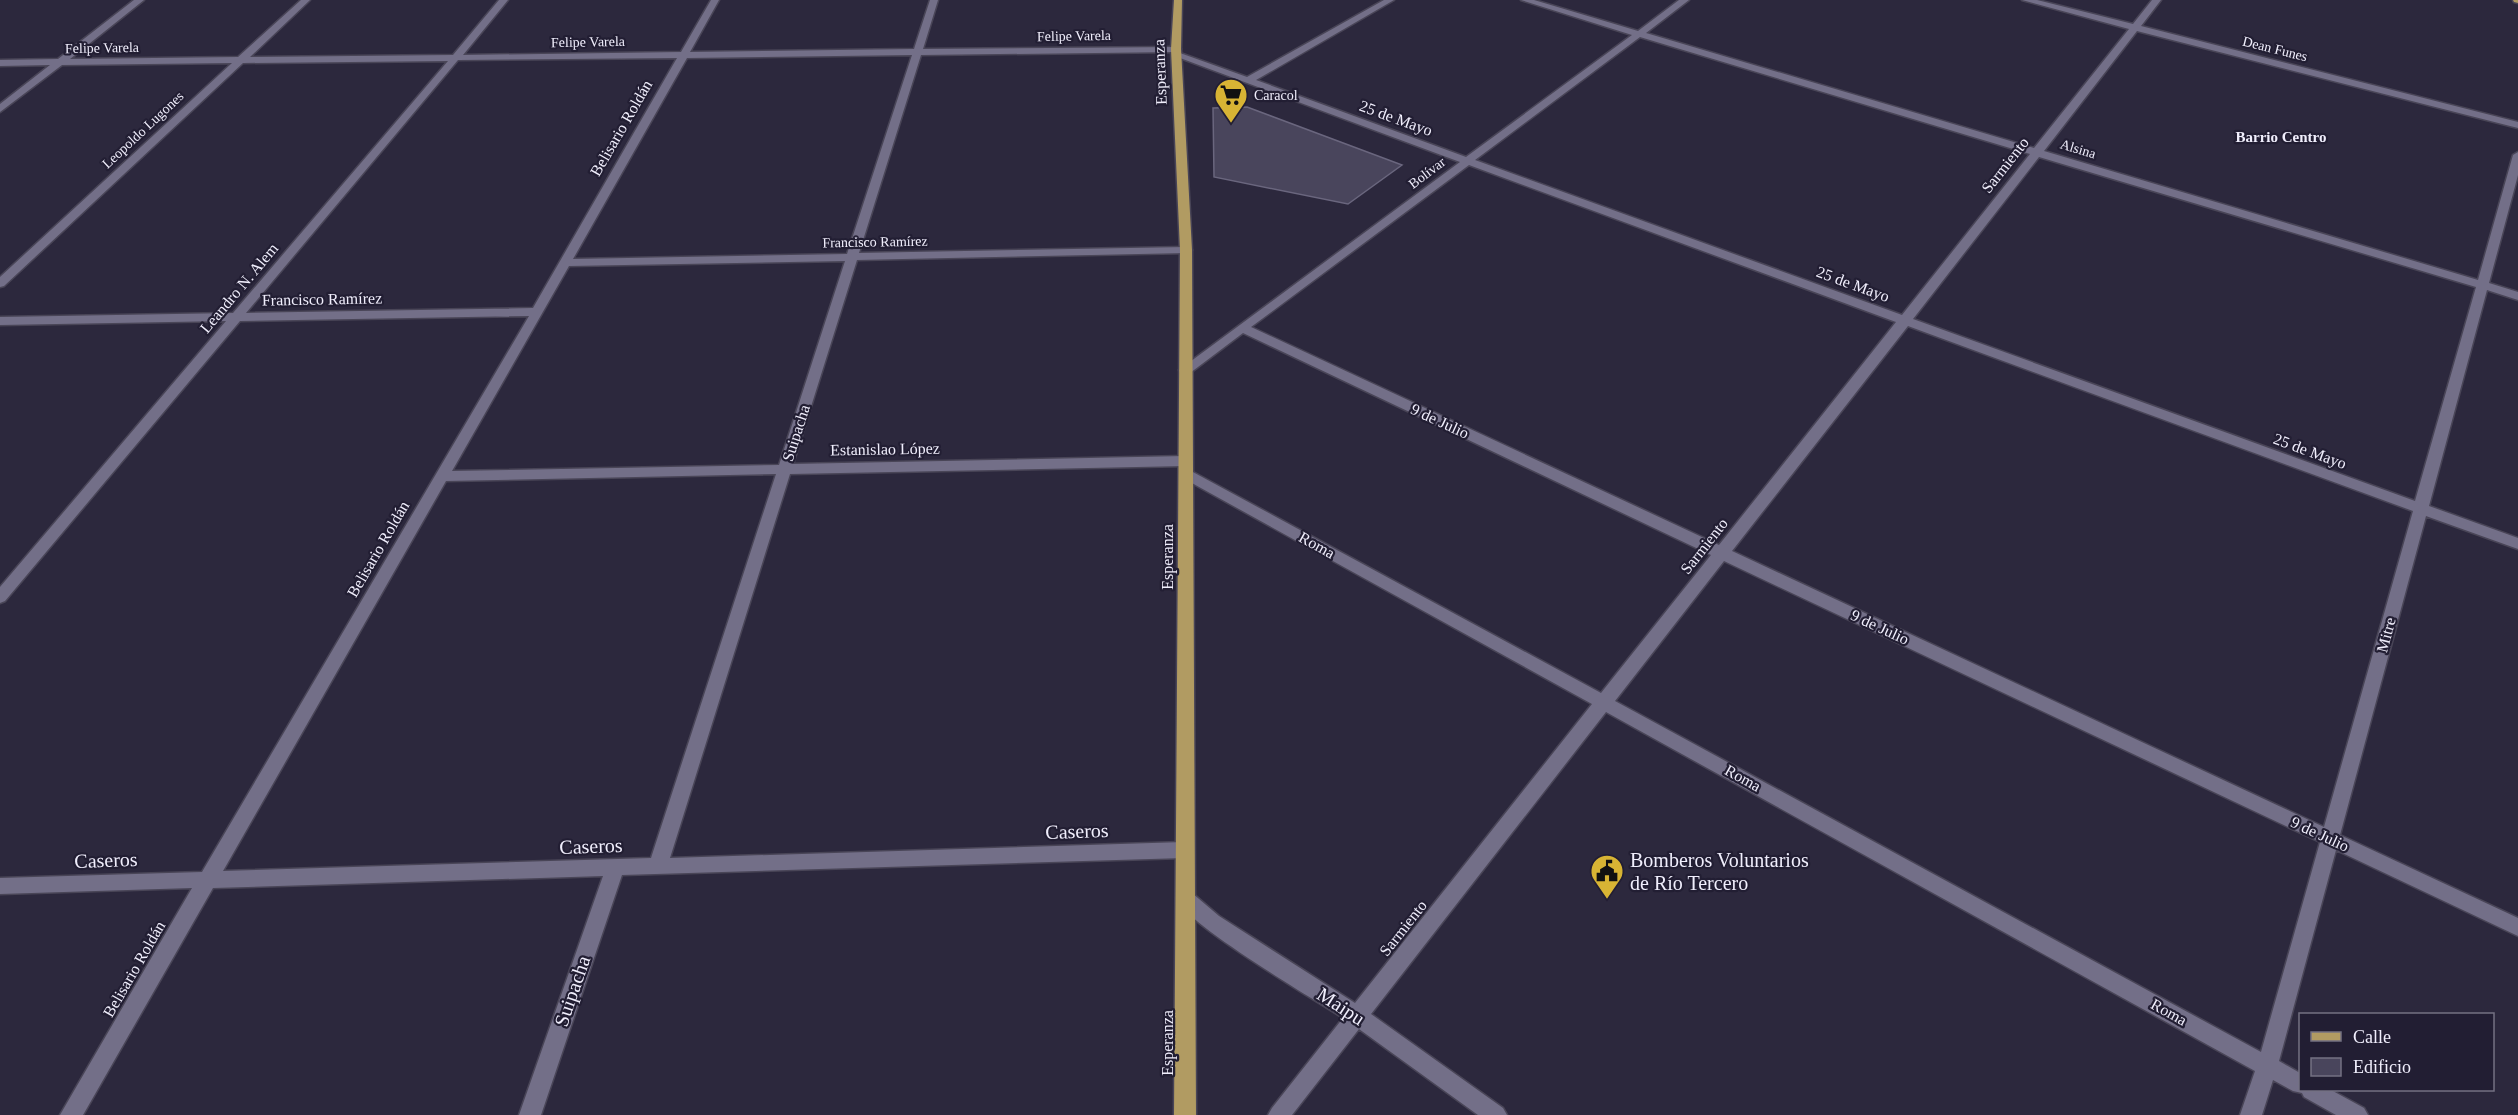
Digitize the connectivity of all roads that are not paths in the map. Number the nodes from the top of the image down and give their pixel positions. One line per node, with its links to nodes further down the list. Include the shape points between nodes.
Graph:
1 (140, 0): 19 (street)
2 (306, 0): 18 (street, Leopoldo Lugones)
3 (504, 0): 17 (street, Leandro N. Alem)
4 (715, 0): 16 (street, Belisario Roldán)
5 (934, 0): 14 (street, Suipacha)
6 (1178, 0): 15 (main road, Esperanza)
7 (1390, 0): 21 (street)
8 (1525, 0): 13 (street, Alsina)
9 (1685, 0): 13 (street, Bolívar)
10 (2026, 0): 12 (street, Dean Funes)
11 (2157, 0): 12 (street, Sarmiento)
12 (2135, 28): 23 (street, Dean Funes); 24 (street, Sarmiento)
13 (1639, 34): 24 (street, Alsina); 26 (street, Bolívar)
14 (918, 52): 15 (street, Felipe Varela); 16 (street, Felipe Varela); 28 (street, Suipacha)
15 (1176, 52): 21 (street, 25 de Mayo); 27 (main road, Esperanza)
16 (683, 55): 17 (street, Felipe Varela); 29 (street, Belisario Roldán)
17 (455, 58): 18 (street, Felipe Varela); 34 (street, Leandro N. Alem)
18 (241, 60): 19 (street, Felipe Varela); 30 (street, Leopoldo Lugones)
19 (60, 62): 20 (street, Felipe Varela); 22 (street)
20 (0, 63)
21 (1248, 81): 26 (street, 25 de Mayo)
22 (0, 109)
23 (2518, 125)
24 (2037, 152): 31 (street, Alsina); 36 (street, Sarmiento)
25 (2518, 155): 31 (street, Mitre)
26 (1467, 161): 36 (street, 25 de Mayo); 37 (street, Bolívar)
27 (1186, 250): 28 (street, Francisco Ramírez); 38 (main road, Esperanza)
28 (852, 257): 29 (street, Francisco Ramírez); 40 (street, Suipacha)
29 (565, 263): 33 (street, Belisario Roldán)
30 (0, 283)
31 (2482, 285): 32 (street, Alsina); 42 (street, Mitre)
32 (2518, 296)
33 (537, 312): 34 (street, Francisco Ramírez); 41 (street, Belisario Roldán)
34 (236, 317): 35 (street, Francisco Ramírez); 45 (street, Leandro N. Alem)
35 (0, 321)
36 (1905, 321): 42 (street, 25 de Mayo); 44 (street, Sarmiento)
37 (1242, 328): 38 (street, Bolívar); 44 (street, 9 de Julio)
38 (1185, 370): 39 (main road, Esperanza)
39 (1185, 467): 40 (street, Estanislao López); 46 (street, Roma); 48 (main road, Esperanza)
40 (785, 468): 41 (street, Estanislao López); 49 (street, Suipacha)
41 (442, 476): 51 (street, Belisario Roldán)
42 (2421, 509): 43 (street, 25 de Mayo); 47 (street, Mitre)
43 (2518, 544)
44 (1721, 553): 46 (street, Sarmiento); 47 (street, 9 de Julio)
45 (0, 597)
46 (1604, 702): 55 (street, Sarmiento); 56 (street, Roma)
47 (2330, 839): 54 (street, 9 de Julio); 56 (street, Mitre)
48 (1184, 850): 49 (street, Caseros); 53 (main road, Esperanza)
49 (658, 866): 50 (street, Caseros)
50 (615, 868): 51 (street, Caseros); 60 (street, Suipacha)
51 (207, 880): 52 (street, Caseros); 59 (street, Belisario Roldán)
52 (0, 886)
53 (1185, 899): 55 (street, Maipu, via 1212,922); 61 (main road, Esperanza)
54 (2518, 927)
55 (1357, 1016): 62 (street, Sarmiento); 63 (street, Maipu)
56 (2267, 1066): 57 (street, Roma); 64 (street, Mitre)
57 (2299, 1083)
58 (2314, 1091): 65 (street)
59 (71, 1115)
60 (530, 1115)
61 (1185, 1115)
62 (1279, 1115)
63 (1496, 1115)
64 (2251, 1115)
65 (2357, 1115)

